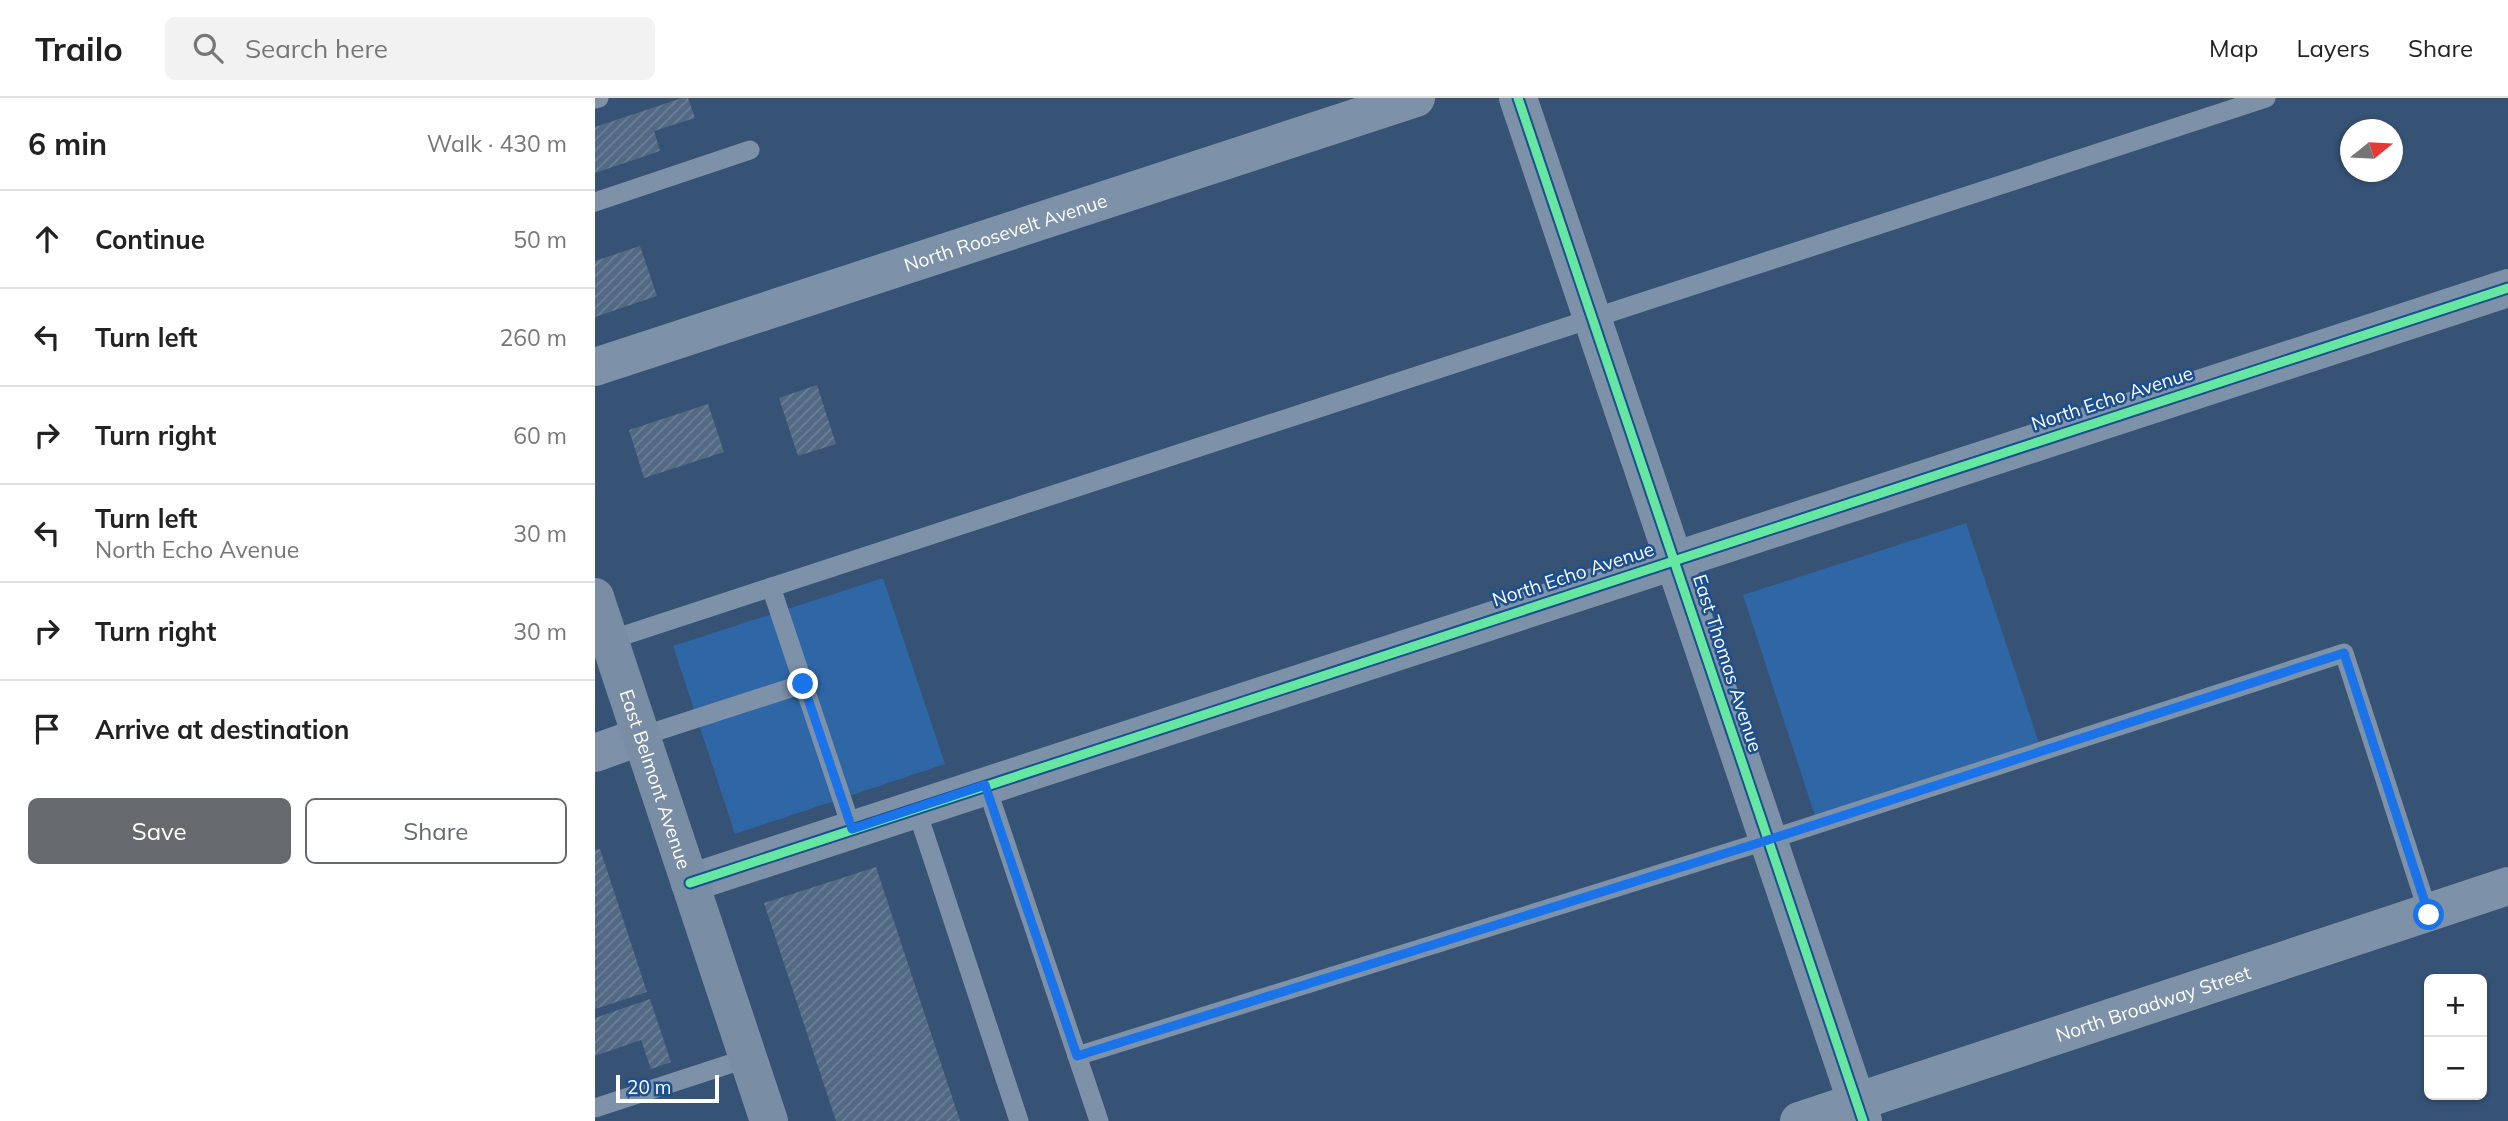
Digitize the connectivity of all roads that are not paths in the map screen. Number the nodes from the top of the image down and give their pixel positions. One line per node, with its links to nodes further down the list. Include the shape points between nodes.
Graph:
1 (1416, 98): 8 (street, North Roosevelt Avenue)
2 (1518, 98): 7 (street, East Thomas Avenue)
3 (2266, 98): 7 (lane)
4 (750, 150): 5 (lane)
5 (595, 202)
6 (2508, 288): 9 (street, North Echo Avenue)
7 (1592, 320): 9 (street, East Thomas Avenue); 10 (lane)
8 (595, 367)
9 (1674, 559): 16 (street, North Echo Avenue); 19 (street, East Thomas Avenue)
10 (771, 587): 12 (lane); 13 (lane)
11 (595, 597): 12 (main road, East Belmont Avenue)
12 (610, 640): 14 (main road, East Belmont Avenue)
13 (803, 684): 14 (lane); 18 (lane)
14 (642, 737): 15 (street); 20 (main road, East Belmont Avenue)
15 (595, 753)
16 (985, 785): 17 (street, North Echo Avenue); 23 (lane)
17 (916, 808): 18 (street, North Echo Avenue); 28 (lane)
18 (852, 829): 20 (street, North Echo Avenue)
19 (1768, 840): 22 (lane, via 2344,653); 23 (lane); 26 (street, East Thomas Avenue)
20 (691, 883): 24 (main road, East Belmont Avenue)
21 (2508, 886): 22 (street, North Broadway Street)
22 (2429, 915): 26 (street, North Broadway Street)
23 (1077, 1056): 29 (lane)
24 (748, 1058): 25 (lane); 27 (main road, East Belmont Avenue)
25 (595, 1108)
26 (1859, 1112): 30 (street, North Broadway Street)
27 (769, 1121)
28 (1019, 1121)
29 (1099, 1121)
30 (1799, 1121)

